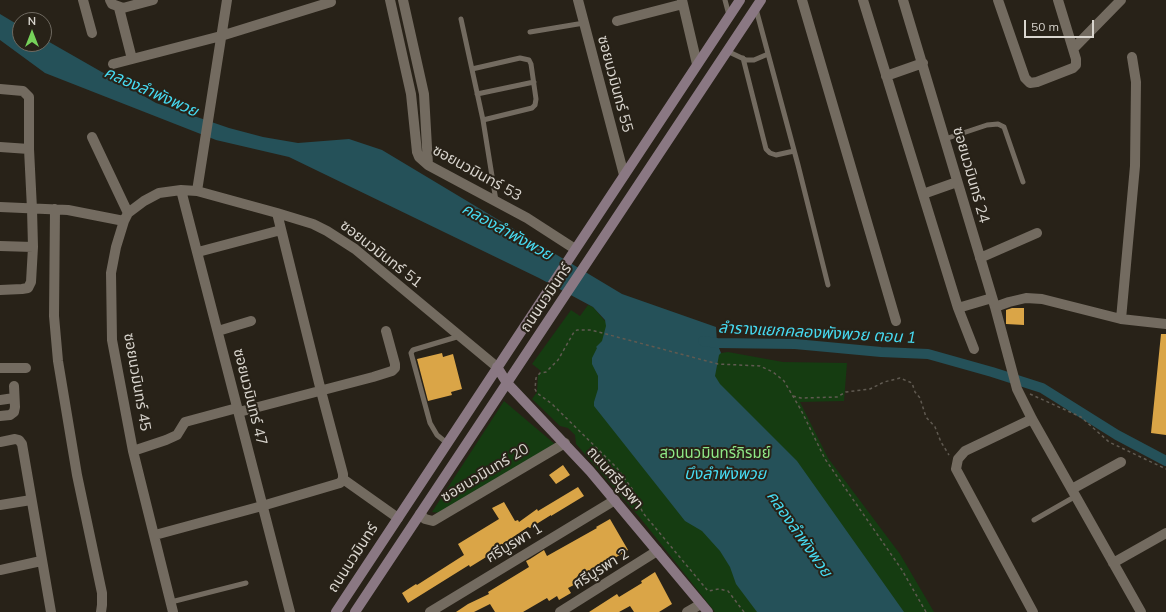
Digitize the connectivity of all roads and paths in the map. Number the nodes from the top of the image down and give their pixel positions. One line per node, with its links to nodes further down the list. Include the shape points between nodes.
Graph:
1 (83, 0): 25 (street)
2 (110, 0): 19 (street)
3 (153, 0): 19 (street)
4 (227, 0): 26 (street)
5 (390, 0): 47 (street, ซอยนวมินทร์ 53, via 411,94 417,152)
6 (403, 0): 47 (street, via 424,94)
7 (578, 0): 23 (street, ซอยนวมินทร์ 55)
8 (724, 0): 20 (lane)
9 (740, 0): 20 (main road, ถนนนวมินทร์)
10 (802, 0): 73 (street)
11 (863, 0): 37 (street)
12 (903, 0): 33 (street, ซอยนวมินทร์ 24)
13 (998, 0): 27 (street, via 1025,78 1030,83 1073,68 1076,65)
14 (1058, 0): 27 (street)
15 (1121, 0): 27 (street)
16 (331, 2): 26 (street)
17 (682, 2): 22 (street); 35 (street)
18 (758, 4): 28 (main road, ถนนนวมินทร์); 29 (lane)
19 (119, 8): 32 (street)
20 (729, 16): 35 (main road, ถนนนวมินทร์)
21 (461, 19): 36 (lane)
22 (617, 20)
23 (584, 22): 24 (lane); 48 (street, ซอยนวมินทร์ 55)
24 (530, 32)
25 (92, 34)
26 (221, 36): 32 (street); 52 (street)
27 (1073, 49)
28 (727, 51): 31 (lane); 82 (main road, ถนนนวมินทร์)
29 (768, 54): 31 (lane, via 754,60); 46 (lane)
30 (1132, 57): 71 (street, via 1136,82 1134,166)
31 (743, 58): 46 (lane, via 766,149 776,155)
32 (132, 59): 34 (street)
33 (922, 63): 37 (street); 43 (street, ซอยนวมินทร์ 24)
34 (113, 64)
35 (697, 64): 48 (main road, ถนนนวมินทร์)
36 (472, 69): 38 (lane, via 525,58 531,64); 40 (lane)
37 (886, 76): 53 (street)
38 (534, 82): 40 (lane); 41 (lane, via 536,99 532,108)
39 (0, 89): 45 (street, via 23,91 29,97)
40 (477, 94): 41 (lane)
41 (483, 120): 54 (lane)
42 (92, 137): 59 (street)
43 (944, 139): 49 (street, ซอยนวมินทร์ 24); 50 (lane, via 987,125 998,124 1004,127)
44 (0, 147): 45 (street)
45 (29, 149): 56 (street)
46 (794, 151): 67 (lane)
47 (428, 165): 54 (street, ซอยนวมินทร์ 53)
48 (624, 176): 64 (main road, ถนนนวมินทร์)
49 (957, 182): 53 (street); 66 (street, ซอยนวมินทร์ 24)
50 (1023, 182)
51 (181, 190): 52 (street, ซอยนวมินทร์ 51); 59 (street, via 159,193 144,201); 65 (street, ซอยนวมินทร์ 47)
52 (197, 191): 58 (street, ซอยนวมินทร์ 51)
53 (923, 194): 70 (street)
54 (496, 202): 64 (street, ซอยนวมินทร์ 53, via 527,218)
55 (0, 207): 56 (street)
56 (32, 209): 57 (street); 63 (street)
57 (55, 209): 59 (street); 118 (street, via 54,316 58,361 77,475 102,593)
58 (277, 213): 60 (street); 77 (street, ซอยนวมินทร์ 51, via 327,231 355,250)
59 (126, 217): 95 (street, ซอยนวมินทร์ 45, via 116,246 112,273 112,340)
60 (281, 230): 65 (street); 85 (street)
61 (1038, 233): 66 (street)
62 (0, 246): 63 (street)
63 (32, 247): 68 (street, via 28,288)
64 (575, 249): 79 (main road, ถนนนวมินทร์)
65 (198, 252): 75 (street, ซอยนวมินทร์ 47)
66 (980, 258): 69 (street, ซอยนวมินทร์ 24)
67 (828, 285)
68 (0, 290)
69 (994, 303): 70 (street); 71 (street, via 1026,298 1042,299); 84 (street, ซอยนวมินทร์ 24)
70 (958, 308): 78 (street)
71 (1121, 319): 74 (street)
72 (251, 321): 75 (street)
73 (896, 321)
74 (1166, 324)
75 (218, 331): 89 (street, ซอยนวมินทร์ 47)
76 (386, 331): 85 (street, via 395,364 392,371)
77 (460, 336): 79 (street, ซอยนวมินทร์ 51); 93 (lane, via 410,353 430,423 437,435)
78 (974, 349)
79 (497, 367): 82 (main road, ถนนศรีบูรพา); 93 (main road, ถนนนวมินทร์)
80 (0, 368): 81 (street)
81 (26, 368)
82 (507, 383): 94 (main road, ถนนศรีบูรพา); 105 (main road, ถนนนวมินทร์)
83 (14, 386): 87 (street)
84 (1017, 386): 91 (street, ซอยนวมินทร์ 24); 98 (path, via 1081,417 1109,442)
85 (321, 391): 89 (street); 99 (street, via 344,474)
86 (792, 395): 96 (path, via 801,398 837,397 846,392 870,389 900,378 912,383 926,417 935,427); 126 (path, via 784,381 760,366 718,364 591,330 574,332 558,360 536,378 537,393 552,404 617,468 633,490 640,508 708,591 728,591); 127 (path, via 825,459 902,570)
87 (14, 398): 88 (street); 90 (street, via 14,412)
88 (0, 400)
89 (238, 410): 95 (street, via 185,422 176,435); 104 (street, ซอยนวมินทร์ 47)
90 (0, 416)
91 (1032, 419): 100 (street, ซอยนวมินทร์ 24); 128 (street, via 966,451 958,459 956,469)
92 (0, 442): 101 (street, via 15,439 22,444)
93 (448, 443): 106 (main road, ถนนนวมินทร์)
94 (565, 443): 102 (main road, ถนนศรีบูรพา); 105 (street, ซอยนวมินทร์ 20, via 433,521)
95 (134, 451): 109 (street, ซอยนวมินทร์ 45)
96 (947, 453)
97 (1121, 462): 100 (street)
98 (1166, 469)
99 (343, 479): 104 (street, via 340,483); 106 (street)
100 (1074, 493): 107 (lane); 112 (street, ซอยนวมินทร์ 24)
101 (31, 500): 103 (street); 111 (street)
102 (615, 500): 110 (main road, ถนนศรีบูรพา); 122 (street, ศรีบูรพา 1)
103 (0, 505)
104 (262, 506): 109 (street); 119 (street, ซอยนวมินทร์ 47)
105 (420, 514): 121 (main road, ถนนนวมินทร์)
106 (398, 518): 120 (main road, ถนนนวมินทร์)
107 (1034, 520)
108 (1166, 533): 112 (street)
109 (155, 534): 116 (street, ซอยนวมินทร์ 45)
110 (657, 551): 115 (main road, ถนนศรีบูรพา); 123 (street, ศรีบูรพา 2)
111 (41, 561): 113 (street); 117 (street)
112 (1113, 563): 129 (street, ซอยนวมินทร์ 24)
113 (0, 570)
114 (246, 583): 116 (lane)
115 (701, 604): 124 (street); 125 (main road, ถนนศรีบูรพา)
116 (172, 607)
117 (50, 612)
118 (101, 612)
119 (290, 612)
120 (336, 612)
121 (355, 612)
122 (430, 612)
123 (560, 612)
124 (687, 612)
125 (708, 612)
126 (744, 612)
127 (926, 612)
128 (1032, 612)
129 (1140, 612)

